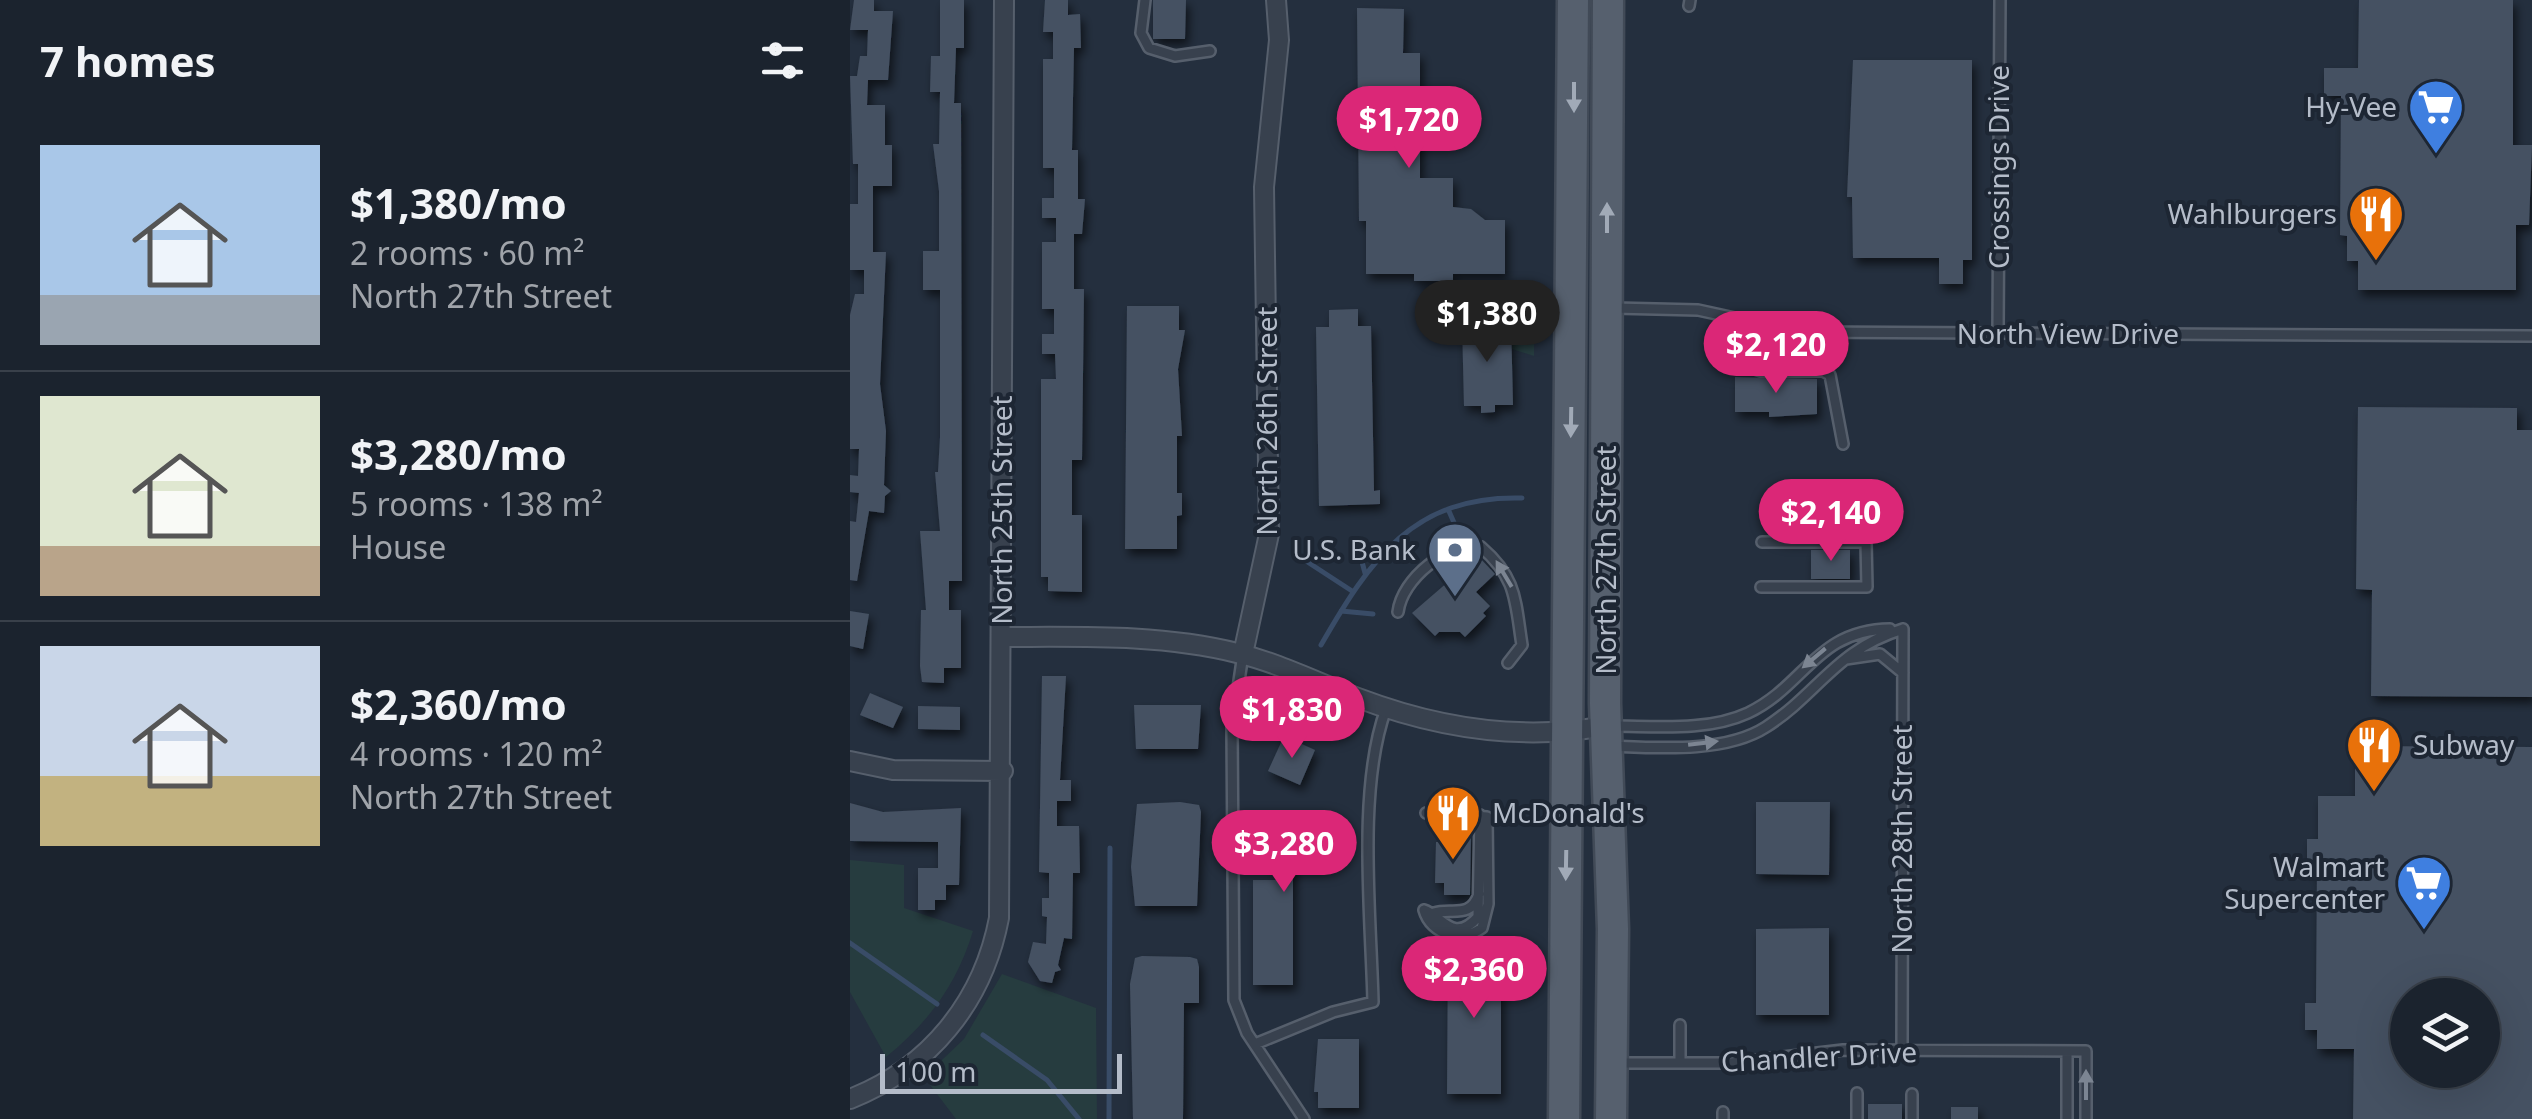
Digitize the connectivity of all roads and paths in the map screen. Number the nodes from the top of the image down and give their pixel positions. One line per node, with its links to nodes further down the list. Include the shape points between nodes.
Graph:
1 (1004, 0): 19 (street, North 25th Street)
2 (1145, 0): 7 (lane, via 1141,33 1148,48 1174,56)
3 (1276, 0): 20 (street, North 26th Street, via 1279,40 1264,187 1270,534)
4 (1573, 0): 25 (main road, North 27th Street, one-way to 25)
5 (1608, 0): 8 (main road, North 27th Street, one-way to 5)
6 (2000, 0): 9 (lane, Crossings Drive)
7 (1210, 51)
8 (1606, 308): 9 (lane, North View Drive, via 1698,310 1798,332); 26 (main road, North 27th Street)
9 (1998, 334): 10 (lane, North View Drive)
10 (2532, 336)
11 (1740, 364): 12 (lane, via 1830,375)
12 (1844, 444)
13 (1867, 522): 15 (lane)
14 (1762, 542): 15 (lane)
15 (1866, 542): 16 (lane, via 1867,587)
16 (1761, 588)
17 (1398, 612): 21 (lane, one-way to 17, via 1522,645 1512,582 1481,546 1456,549 1428,567 1400,597)
18 (1903, 628): 22 (lane); 23 (lane, North 28th Street); 26 (lane, one-way to 26, via 1868,629 1836,641 1741,716)
19 (1002, 637): 20 (street, via 1150,639); 28 (street, North 25th Street)
20 (1243, 654): 24 (street); 32 (lane, North 26th Street, via 1232,728 1233,981 1239,1016)
21 (1508, 663)
22 (1835, 665): 23 (lane, via 1872,652); 26 (lane, one-way to 22, via 1695,745 1752,734)
23 (1903, 672): 33 (lane, North 28th Street)
24 (1386, 708): 25 (street, via 1472,729); 32 (lane, via 1372,783 1372,1002)
25 (1568, 733): 26 (street); 41 (main road, North 27th Street, one-way to 41)
26 (1606, 736): 36 (main road, North 27th Street)
27 (850, 762): 28 (street, via 892,770)
28 (1003, 771): 39 (street, North 25th Street, via 1000,918 988,962 962,1012 904,1070)
29 (1426, 813): 30 (lane)
30 (1480, 815): 30 (lane, via 1488,819 1482,928 1447,934 1429,924 1429,912 1443,926 1469,926 1478,917)
31 (1680, 1025): 35 (lane)
32 (1255, 1044): 40 (lane, North 26th Street)
33 (1902, 1050): 34 (lane, Chandler Drive); 35 (lane, Chandler Drive)
34 (2068, 1052): 45 (lane); 46 (lane, Chandler Drive, one-way to 34, via 2086,1052)
35 (1680, 1063): 36 (lane, Chandler Drive)
36 (1611, 1064): 42 (main road, North 27th Street)
37 (1856, 1092): 43 (lane)
38 (1912, 1094): 44 (lane)
39 (850, 1099)
40 (1304, 1119)
41 (1564, 1119)
42 (1610, 1119)
43 (1857, 1119)
44 (1912, 1119)
45 (2067, 1119)
46 (2086, 1119)

